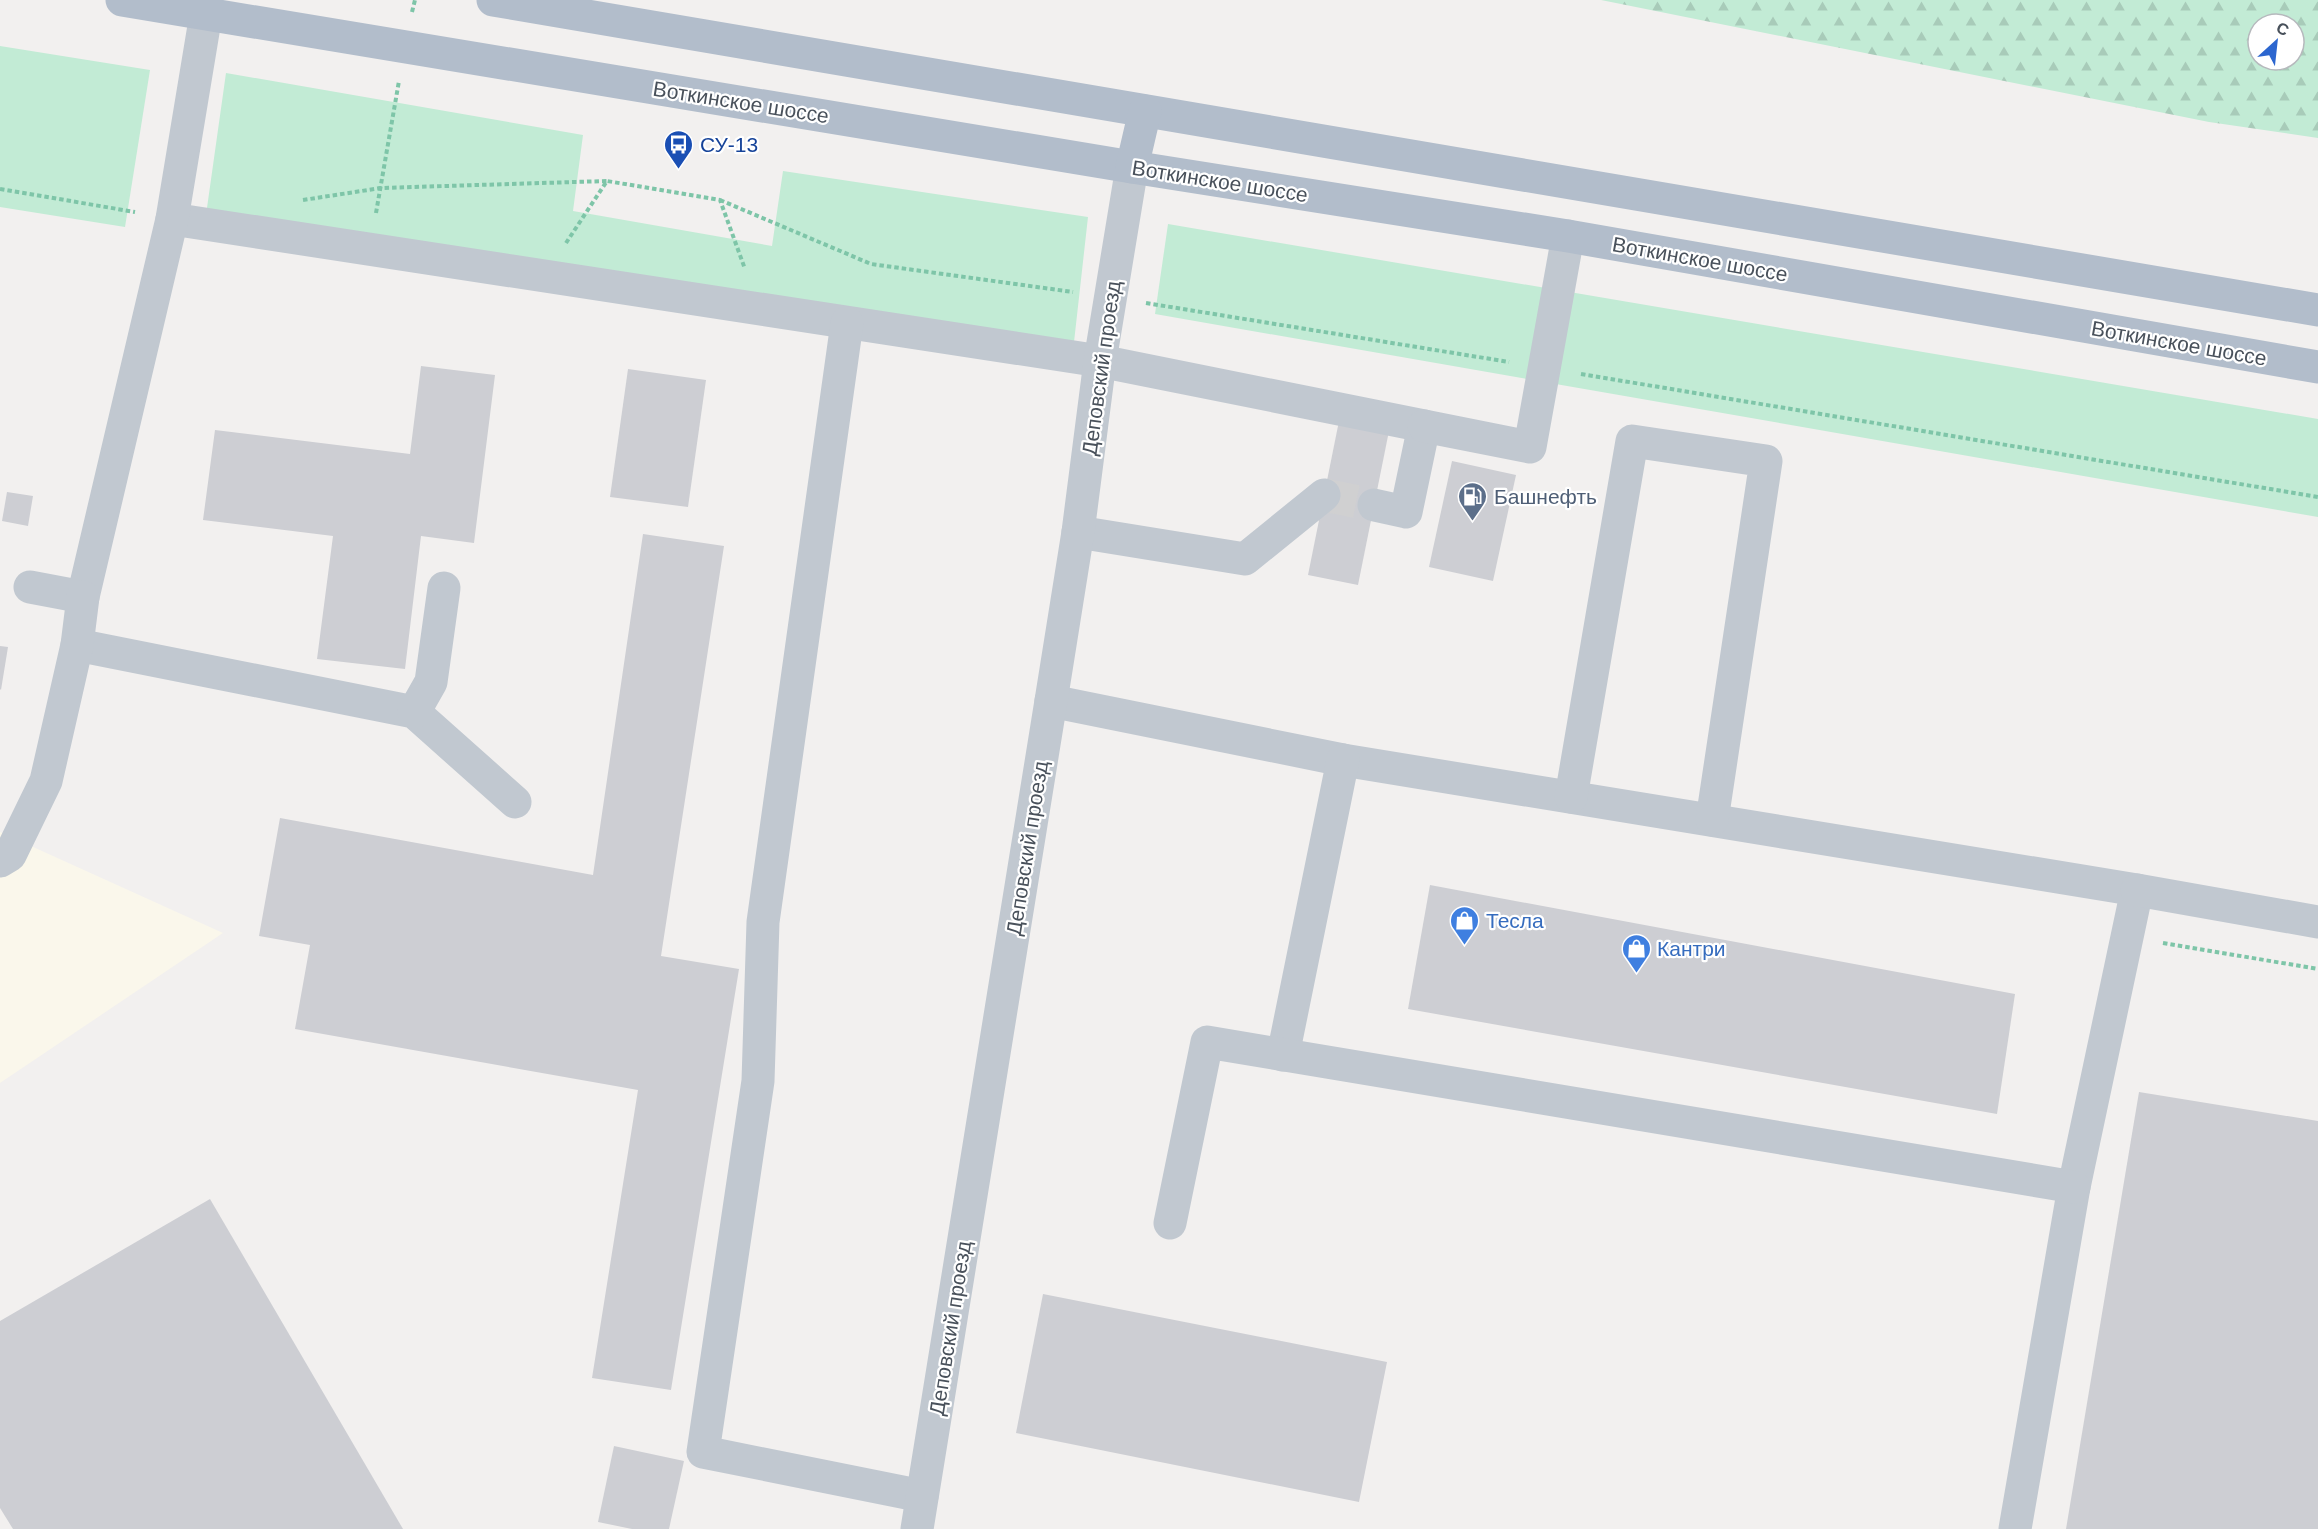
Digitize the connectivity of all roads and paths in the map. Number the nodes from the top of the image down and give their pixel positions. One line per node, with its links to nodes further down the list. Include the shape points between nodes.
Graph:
1 (122, 0): 4 (main road, Воткинское шоссе)
2 (415, 0): 5 (path)
3 (493, 0): 6 (main road)
4 (207, 7): 5 (main road, Воткинское шоссе); 12 (street)
5 (405, 47): 7 (main road, Воткинское шоссе); 9 (path)
6 (1145, 111): 7 (main road); 17 (main road)
7 (1132, 167): 13 (main road, Воткинское шоссе); 19 (street, Деповский проезд)
8 (607, 181): 9 (path); 15 (path); 16 (path, via 720,200)
9 (381, 188): 11 (path); 14 (path)
10 (0, 189): 12 (path)
11 (299, 200)
12 (172, 219): 14 (street); 27 (street)
13 (1568, 236): 20 (main road, Воткинское шоссе); 21 (street, via 1530,447)
14 (370, 249): 15 (street)
15 (544, 276): 16 (street)
16 (760, 309): 18 (street)
17 (2318, 310)
18 (847, 322): 19 (street); 43 (street, via 763,922 758,1081 703,1452)
19 (1100, 361): 21 (street); 24 (street, Деповский проезд)
20 (2318, 367)
21 (1424, 426): 23 (street, via 1406,512)
22 (1324, 495): 24 (street, via 1245,559)
23 (1374, 505)
24 (1078, 532): 29 (street, Деповский проезд)
25 (30, 587): 27 (street)
26 (444, 588): 30 (street, via 431,682)
27 (82, 597): 28 (street)
28 (77, 645): 30 (street); 35 (street, via 46,781 10,855)
29 (1051, 701): 31 (street); 43 (street, Деповский проезд)
30 (414, 712): 33 (street)
31 (1343, 760): 32 (street); 40 (street)
32 (1571, 797): 34 (street); 34 (street, via 1632,441 1766,461)
33 (515, 802)
34 (1712, 820): 36 (street)
35 (0, 861)
36 (2137, 890): 37 (street); 38 (street)
37 (2318, 922)
38 (2127, 937): 39 (path); 41 (street)
39 (2318, 969)
40 (1283, 1055): 41 (street); 42 (street, via 1207,1042)
41 (2074, 1187): 45 (street)
42 (1170, 1223)
43 (922, 1496): 44 (street, Деповский проезд)
44 (917, 1529)
45 (2015, 1529)

